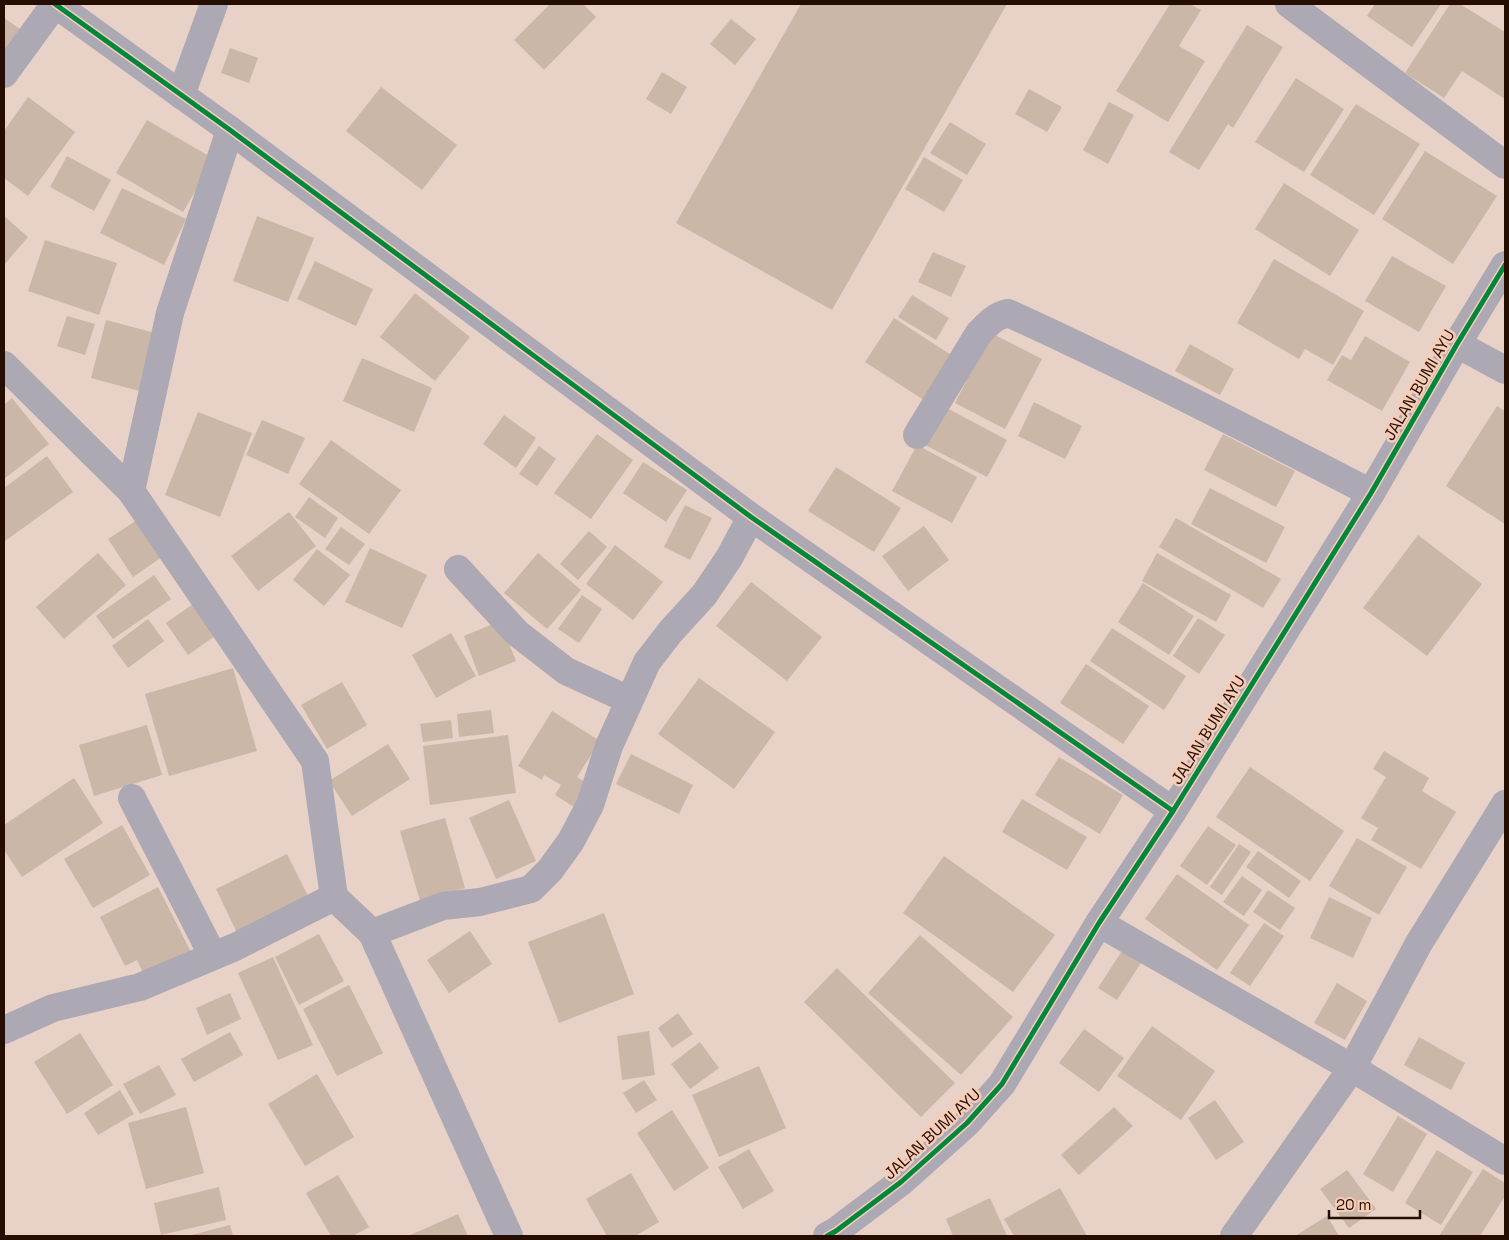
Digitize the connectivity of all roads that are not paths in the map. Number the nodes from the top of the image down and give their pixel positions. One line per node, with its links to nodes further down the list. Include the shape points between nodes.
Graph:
1 (55, 4): 4 (street); 5 (street)
2 (214, 4): 5 (street)
3 (1289, 4): 7 (street)
4 (4, 74)
5 (181, 95): 6 (street)
6 (230, 130): 13 (street, via 170,313); 15 (street)
7 (1505, 165)
8 (1505, 265): 9 (street, JALAN BUMI AYU)
9 (1457, 344): 11 (street); 14 (street, JALAN BUMI AYU)
10 (4, 365): 13 (street)
11 (1505, 370)
12 (917, 435): 14 (street, via 979,333 992,320 1008,313 1172,391)
13 (131, 491): 21 (street, via 315,761)
14 (1371, 493): 20 (street, JALAN BUMI AYU)
15 (751, 516): 17 (street, via 730,558 704,595 647,662); 20 (street)
16 (458, 569): 17 (street, via 517,633 559,666)
17 (629, 700): 23 (street, via 609,746 590,805 571,841 531,889 480,902 443,906)
18 (132, 798): 24 (street)
19 (1505, 804): 26 (street, via 1419,943)
20 (1173, 811): 22 (street, JALAN BUMI AYU)
21 (334, 897): 23 (street); 24 (street)
22 (1099, 923): 26 (street); 29 (street, JALAN BUMI AYU, via 1002,1084 967,1123 901,1182)
23 (372, 933): 28 (street)
24 (213, 956): 25 (street, via 140,987 54,1008)
25 (4, 1030)
26 (1352, 1068): 27 (street); 30 (street)
27 (1505, 1161)
28 (509, 1236)
29 (827, 1236)
30 (1234, 1236)

